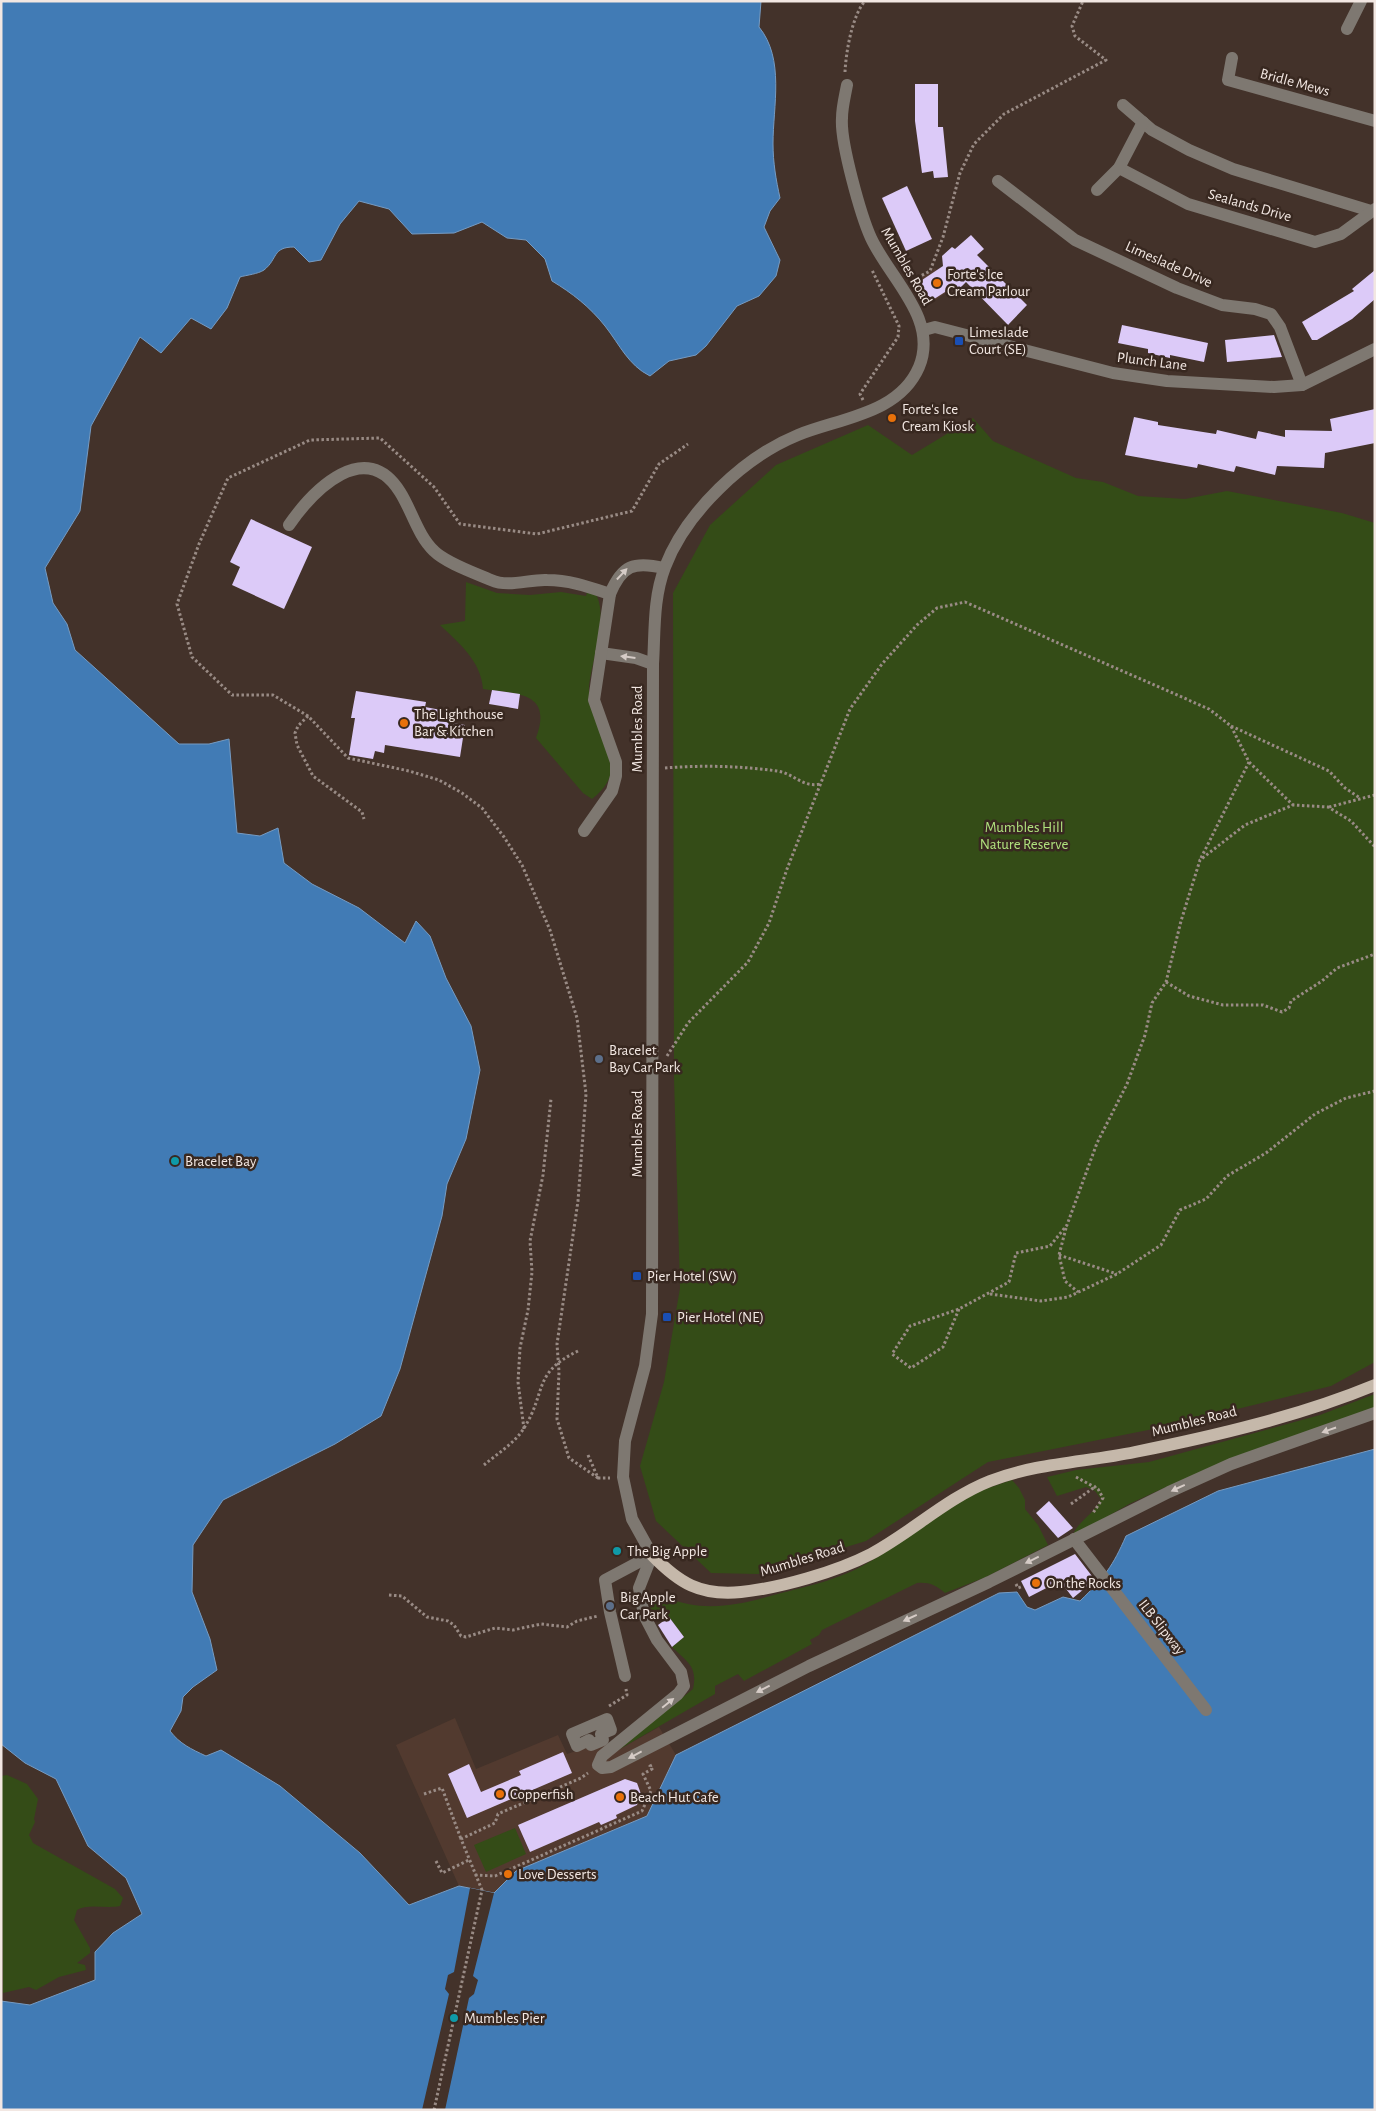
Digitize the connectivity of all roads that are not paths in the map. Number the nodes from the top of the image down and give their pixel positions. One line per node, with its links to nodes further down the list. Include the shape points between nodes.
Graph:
1 (1361, 1): 2 (street)
2 (1347, 29)
3 (1232, 58): 6 (street, Bridle Mews, via 1228,80)
4 (847, 85): 12 (street, Mumbles Road, via 842,118 843,138 861,209 870,237 913,306)
5 (1123, 105): 7 (street, Sealands Drive)
6 (1375, 121)
7 (1143, 122): 8 (street); 11 (street, Sealands Drive, via 1189,150 1233,169)
8 (1119, 168): 10 (street); 11 (street, Sealands Drive, via 1188,204 1315,242 1341,234)
9 (998, 181): 14 (street, Limeslade Drive, via 1075,240 1222,305 1270,314 1283,334)
10 (1098, 190)
11 (1373, 210)
12 (924, 330): 14 (street, Plunch Lane, via 935,328 1135,377 1274,387); 16 (street, Mumbles Road, via 922,355 913,378 894,399 867,412 799,435 742,468 692,520)
13 (1375, 349): 14 (street, Plunch Lane)
14 (1302, 385)
15 (289, 525): 17 (street, via 333,479 358,468 373,467 392,480 414,515 424,541 435,553 494,582 546,580 577,583)
16 (664, 568): 17 (street, one-way to 16, via 616,579 629,566 648,564); 19 (street, Mumbles Road, via 656,606)
17 (610, 594): 18 (street)
18 (601, 653): 19 (street, one-way to 18); 20 (street, via 594,700 616,762 616,776 612,791)
19 (653, 664): 24 (street, Mumbles Road, via 652,1314 645,1366 625,1441 623,1477 632,1519)
20 (584, 832)
21 (1375, 1385): 24 (main road, Mumbles Road, via 1302,1411 1220,1432 1134,1452 1037,1468 990,1481 932,1513 871,1554 790,1583 740,1592 702,1590 673,1577)
22 (1375, 1413): 23 (street, one-way to 23, via 1231,1464)
23 (1074, 1539): 24 (street, one-way to 24, via 809,1666 611,1768 602,1768 598,1765 602,1756 684,1686 678,1666 657,1640 644,1615 639,1588); 26 (street, ILB Slipway)
24 (652, 1555): 25 (street, via 605,1580)
25 (625, 1676)
26 (1206, 1710)

